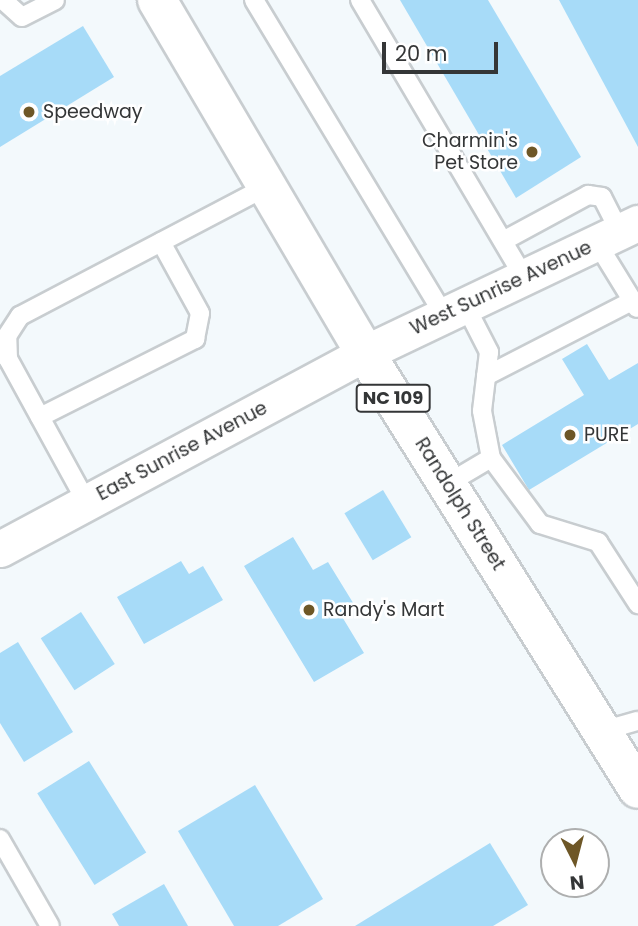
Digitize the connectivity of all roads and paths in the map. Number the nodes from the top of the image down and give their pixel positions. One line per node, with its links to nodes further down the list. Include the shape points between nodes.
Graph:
1 (3, 0): 2 (lane, via 22,17)
2 (55, 0)
3 (158, 0): 6 (main road, Randolph Street / NC 109)
4 (254, 0): 12 (lane)
5 (360, 0): 8 (lane)
6 (270, 186): 9 (lane); 13 (main road, Randolph Street / NC 109)
7 (618, 233): 8 (lane, via 602,197 588,195); 10 (street, West Sunrise Avenue); 11 (lane)
8 (503, 241): 10 (lane)
9 (161, 242): 15 (lane, via 20,316 7,336 8,359); 15 (lane, via 200,313 195,339)
10 (524, 277): 12 (street, West Sunrise Avenue)
11 (635, 305): 14 (lane)
12 (454, 310): 13 (street, West Sunrise Avenue); 14 (lane, via 489,352)
13 (365, 353): 17 (main road, Randolph Street / NC 109); 18 (street, East Sunrise Avenue)
14 (486, 376): 16 (lane, via 482,411)
15 (40, 417): 18 (lane)
16 (491, 457): 17 (lane); 20 (lane, via 540,524 598,542)
17 (447, 484): 22 (main road, Randolph Street / NC 109)
18 (87, 503): 19 (street, East Sunrise Avenue)
19 (0, 549)
20 (638, 604)
21 (638, 721): 22 (lane)
22 (602, 731): 23 (main road, Randolph Street / NC 109)
23 (637, 787)
24 (0, 839): 25 (lane)
25 (50, 926)

